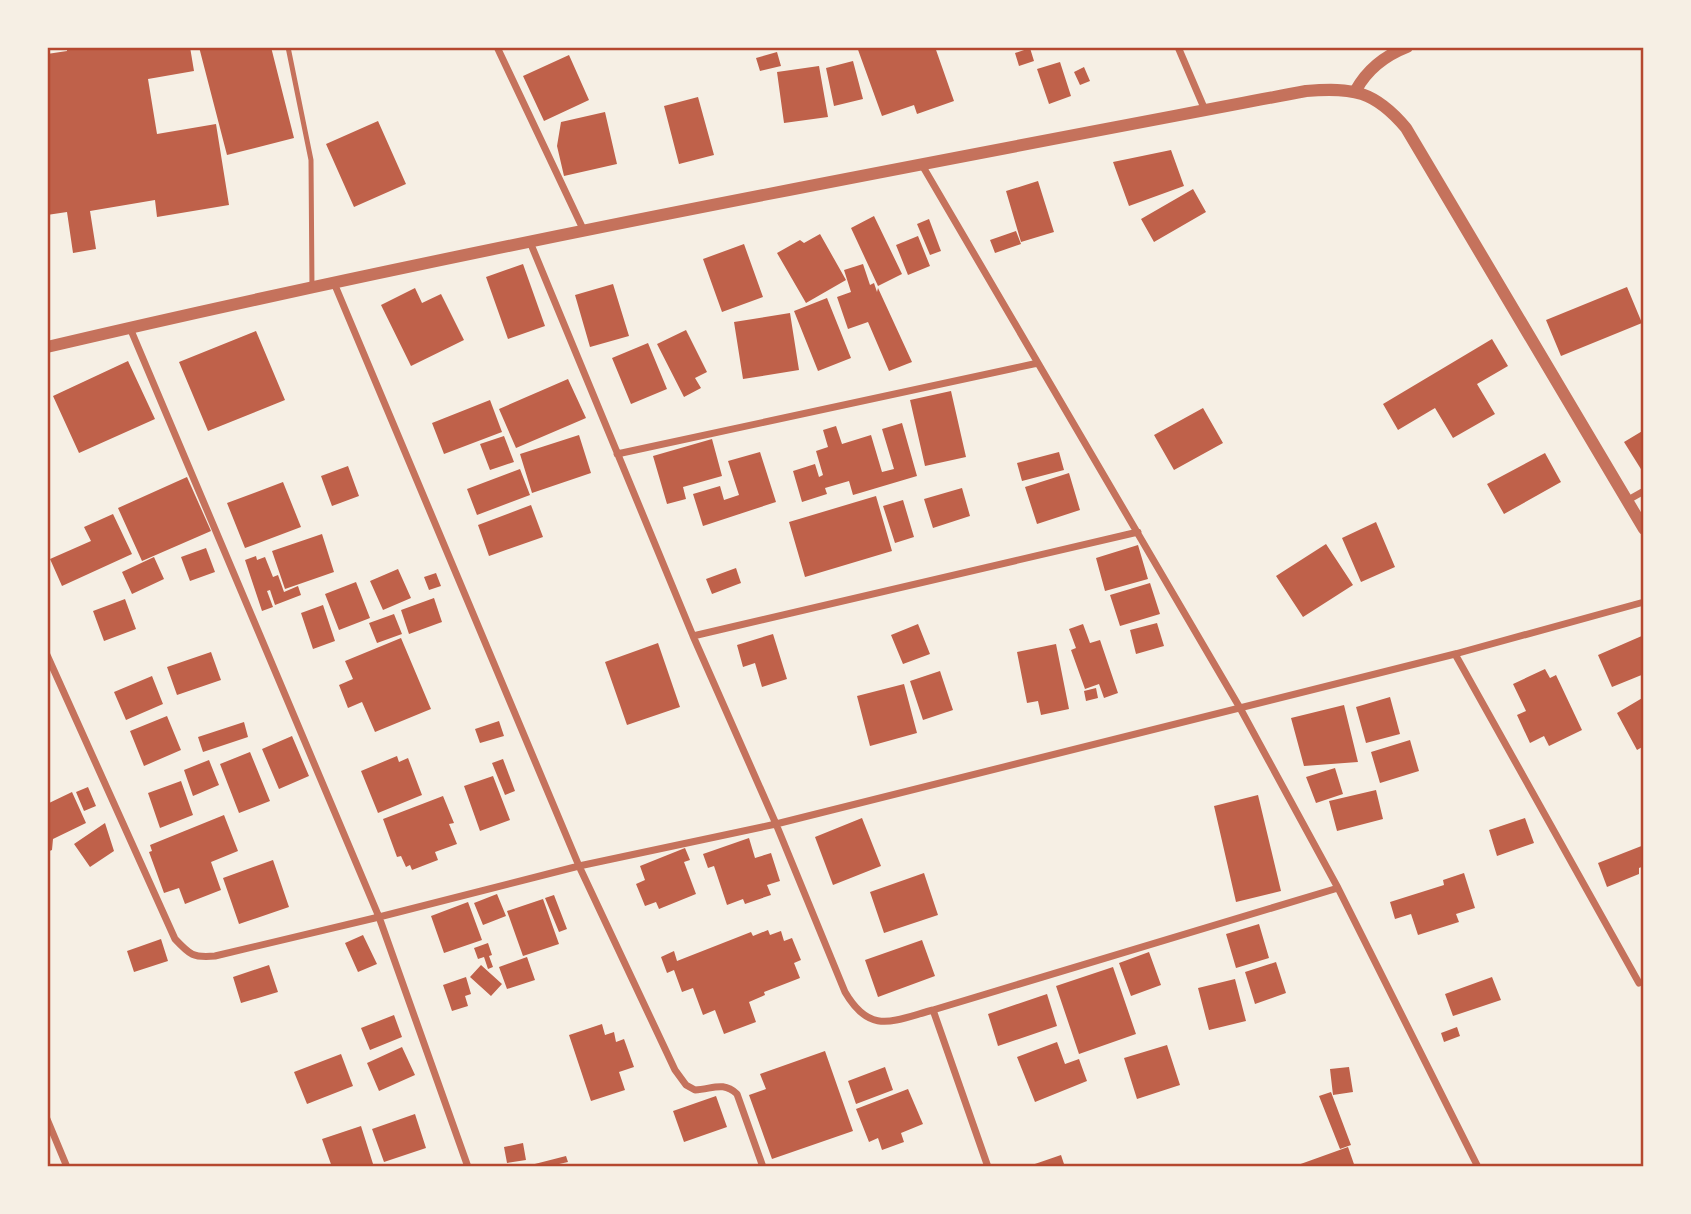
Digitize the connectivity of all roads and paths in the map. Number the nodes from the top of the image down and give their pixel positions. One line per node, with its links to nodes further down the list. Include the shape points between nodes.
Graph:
1 (288, 47): 11 (lane, via 311,160)
2 (497, 47): 8 (street)
3 (1178, 47): 6 (street)
4 (1406, 47): 5 (street, via 1381,61)
5 (1356, 90): 6 (street, via 1306,91); 17 (street, via 1392,112 1406,128)
6 (1205, 110): 7 (street)
7 (922, 165): 8 (street); 14 (street)
8 (584, 231): 9 (street)
9 (530, 242): 10 (street); 15 (street)
10 (334, 283): 11 (street); 26 (street)
11 (312, 288): 12 (street)
12 (130, 328): 13 (street); 28 (street)
13 (47, 347)
14 (1038, 363): 15 (street); 19 (street)
15 (617, 454): 21 (street)
16 (1644, 491): 17 (street)
17 (1628, 500): 18 (street)
18 (1644, 529)
19 (1138, 531): 21 (street); 24 (street)
20 (1644, 602): 22 (street)
21 (693, 636): 25 (street)
22 (1455, 654): 24 (street); 29 (street)
23 (47, 655): 28 (street, via 175,939 188,952 197,957 215,956)
24 (1240, 708): 25 (street); 27 (street)
25 (776, 824): 26 (street); 30 (street, via 845,992 858,1012 871,1021 889,1021)
26 (579, 866): 28 (street); 34 (street, via 675,1070 695,1090 722,1085 737,1094)
27 (1339, 887): 30 (street); 36 (street)
28 (379, 918): 33 (street)
29 (1639, 983)
30 (933, 1010): 35 (street)
31 (47, 1119): 32 (street)
32 (67, 1167)
33 (468, 1167)
34 (763, 1167)
35 (988, 1167)
36 (1478, 1167)

